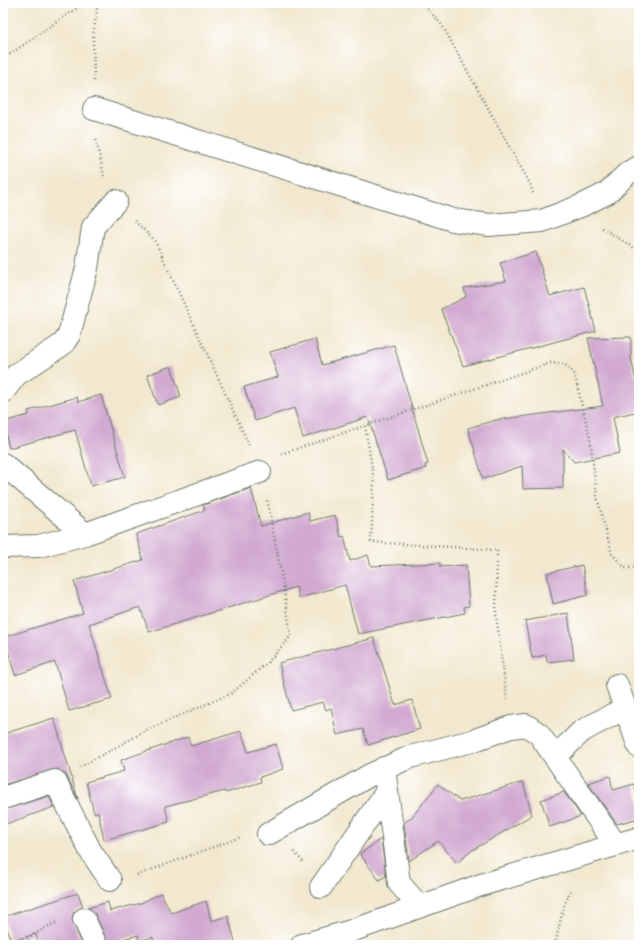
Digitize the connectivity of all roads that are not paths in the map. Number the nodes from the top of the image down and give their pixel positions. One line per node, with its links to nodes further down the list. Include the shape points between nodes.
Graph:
1 (94, 109): 2 (street, via 453,220 489,225 542,221 574,209 607,192 629,172)
2 (639, 167)
3 (116, 201): 4 (street, via 94,227 87,268 69,335 62,344 16,375)
4 (3, 392)
5 (3, 464): 7 (street)
6 (259, 467): 7 (street)
7 (85, 534): 8 (street, via 39,546)
8 (3, 547)
9 (617, 685): 10 (street)
10 (625, 708): 11 (street); 12 (street, via 582,731)
11 (639, 747)
12 (555, 757): 13 (street, via 539,734 526,724 410,757); 18 (street)
13 (384, 768): 14 (street); 16 (street)
14 (387, 791): 20 (street); 21 (street, via 399,883)
15 (3, 798): 19 (street, via 55,781 91,852)
16 (268, 834)
17 (639, 838): 18 (street)
18 (616, 845): 21 (street)
19 (110, 880)
20 (320, 886)
21 (419, 906): 24 (street)
22 (84, 919): 23 (street)
23 (96, 945)
24 (302, 945)

